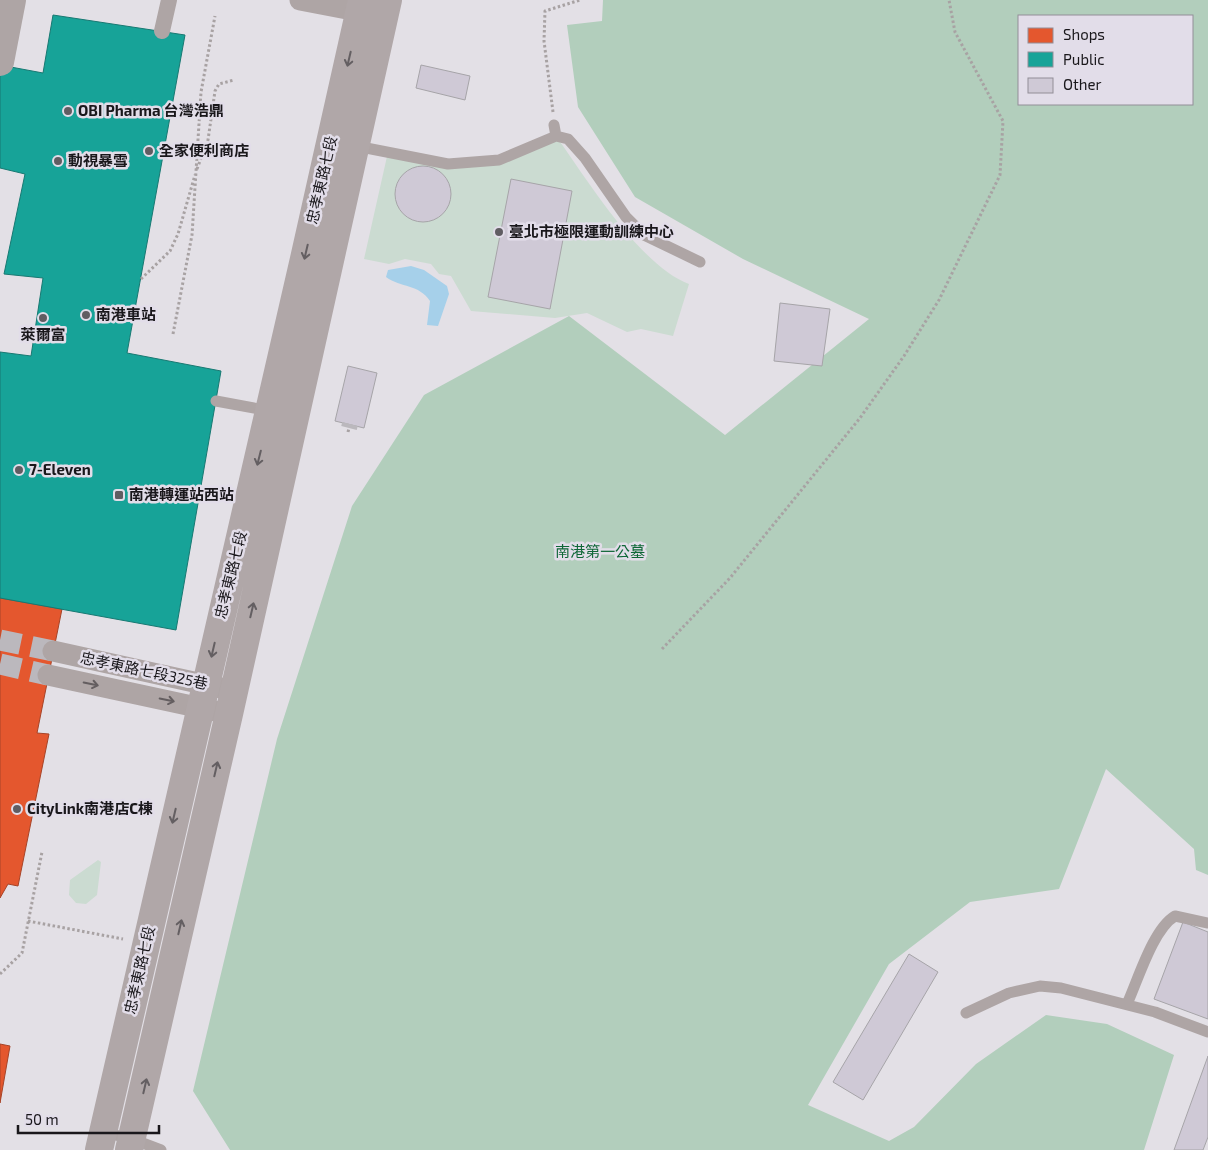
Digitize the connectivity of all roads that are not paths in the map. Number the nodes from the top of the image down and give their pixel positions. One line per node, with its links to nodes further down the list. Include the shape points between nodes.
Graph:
1 (12, 0): 6 (street)
2 (169, 0): 5 (street)
3 (300, 0): 4 (street)
4 (374, 7): 7 (main road, 忠孝東路七段); 10 (main road, 忠孝東路七段, one-way to 10)
5 (162, 31)
6 (0, 62)
7 (356, 146): 8 (lane, via 448,164 499,160 555,131 568,139 585,158 626,218 644,235); 14 (main road, 忠孝東路七段, one-way to 7)
8 (700, 262)
9 (216, 401): 10 (lane)
10 (270, 411): 13 (main road, 忠孝東路七段, one-way to 13)
11 (53, 651): 13 (street, 忠孝東路七段325巷)
12 (48, 675): 13 (street, 忠孝東路七段325巷, one-way to 13)
13 (202, 695): 14 (street, 忠孝東路七段325巷); 19 (main road, 忠孝東路七段, one-way to 19)
14 (232, 703): 20 (main road, 忠孝東路七段, one-way to 14)
15 (1208, 923): 16 (lane, via 1175,916 1169,920 1158,934)
16 (1126, 1004): 17 (lane, via 1040,986 1009,993); 18 (lane)
17 (966, 1013)
18 (1208, 1032)
19 (101, 1141): 20 (lane)
20 (130, 1145): 21 (lane)
21 (161, 1150)

